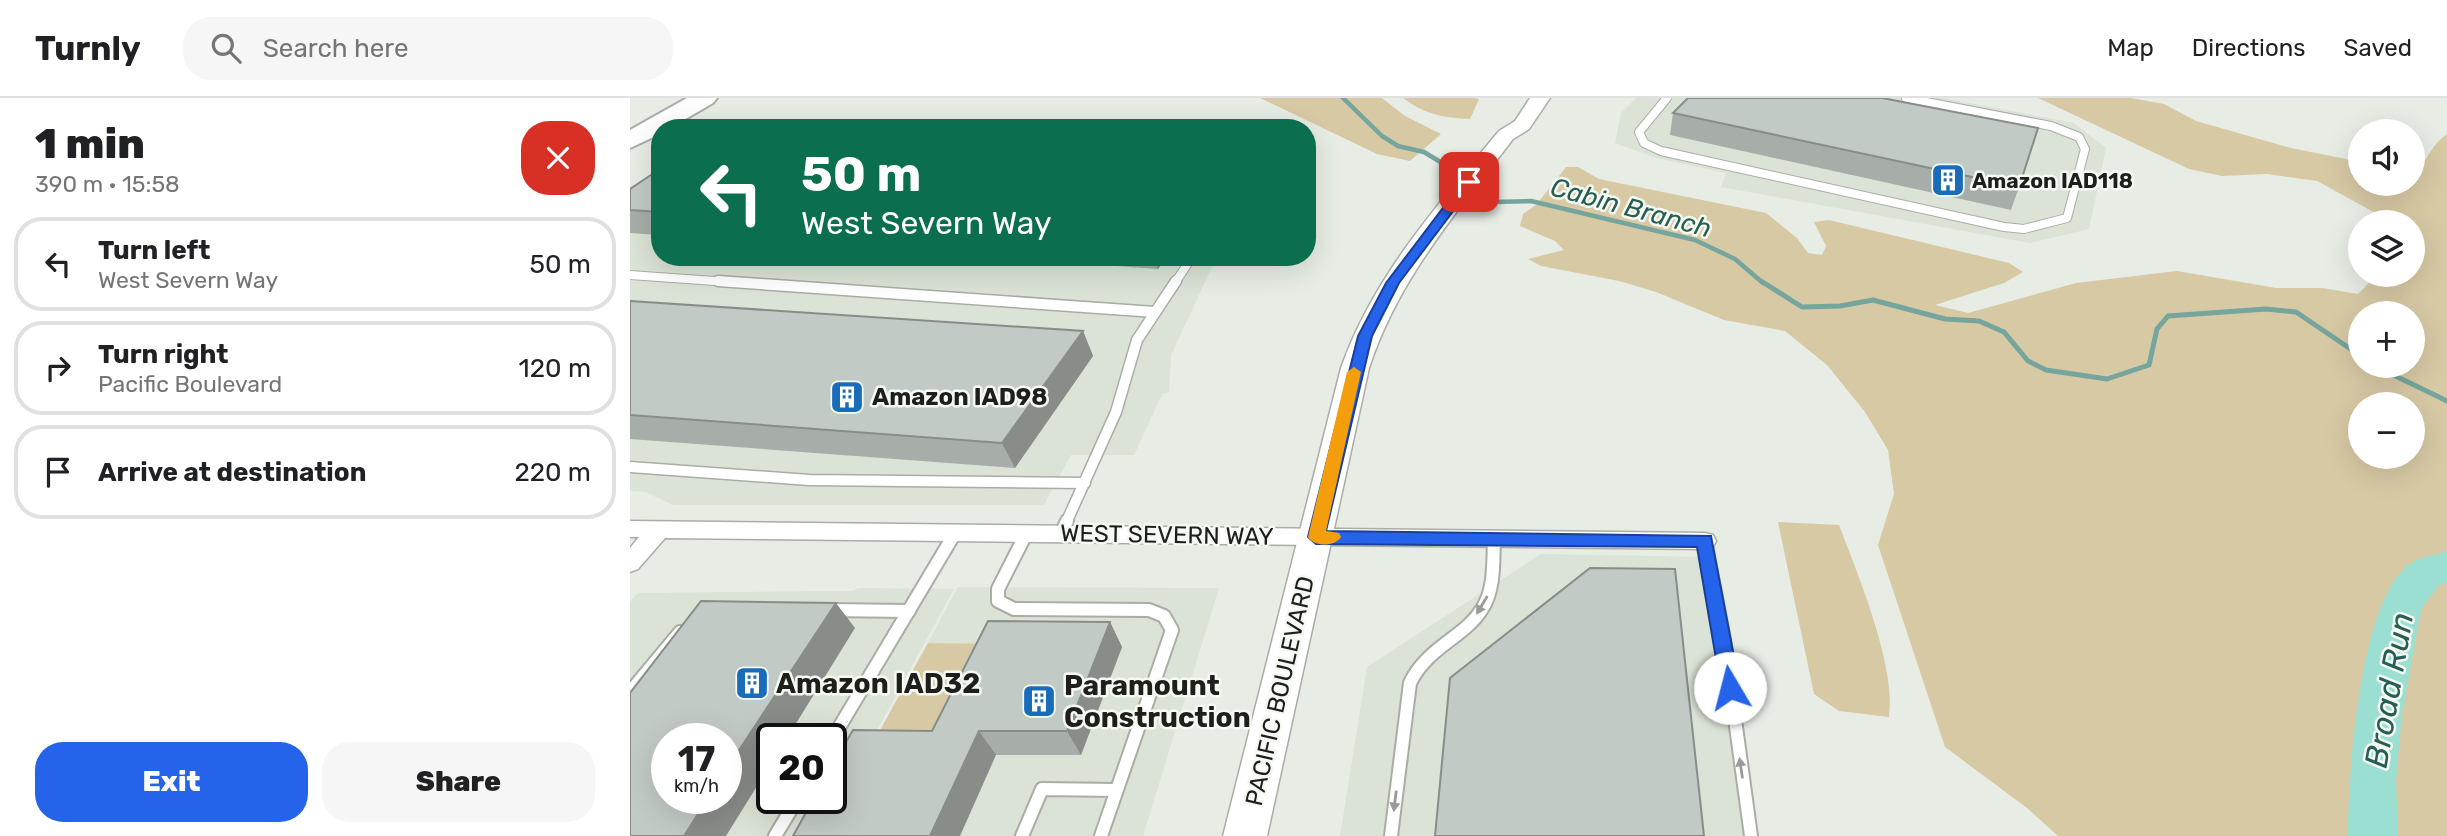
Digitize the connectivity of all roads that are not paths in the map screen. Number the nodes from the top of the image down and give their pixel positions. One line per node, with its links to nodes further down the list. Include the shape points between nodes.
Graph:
1 (666, 98): 7 (highway)
2 (705, 98): 8 (highway)
3 (1540, 98): 10 (main road, PACIFIC BOULEVARD, via 1522,125)
4 (1668, 98): 5 (lane, via 1639,132 1644,143 1661,151 2004,227 2024,229 2067,218 2085,149 2078,137 2051,126)
5 (1906, 98)
6 (1512, 101): 10 (main road, PACIFIC BOULEVARD, via 1503,124)
7 (630, 117)
8 (668, 119)
9 (651, 128): 11 (highway)
10 (1506, 135): 22 (main road, PACIFIC BOULEVARD, via 1409,259 1376,311 1359,353)
11 (630, 140)
12 (1186, 266): 14 (lane)
13 (630, 275): 14 (lane)
14 (1155, 312): 16 (lane, via 1138,340 1116,412)
15 (630, 467): 16 (lane, via 809,480)
16 (1084, 483): 21 (lane)
17 (630, 529): 18 (street, WEST SEVERN WAY)
18 (659, 530): 19 (street, WEST SEVERN WAY); 25 (street)
19 (955, 533): 20 (street, WEST SEVERN WAY); 27 (lane)
20 (1026, 534): 21 (street, WEST SEVERN WAY); 31 (lane, via 998,589 998,601 1014,609 1149,610 1169,619 1172,629)
21 (1060, 534): 22 (street, WEST SEVERN WAY)
22 (1316, 537): 23 (street, WEST SEVERN WAY); 36 (main road, PACIFIC BOULEVARD)
23 (1494, 539): 24 (street, WEST SEVERN WAY); 37 (lane, one-way to 37, via 1492,585 1482,610 1418,666 1410,682)
24 (1705, 541): 38 (lane, one-way to 24, via 1724,639)
25 (630, 563)
26 (813, 610): 27 (lane)
27 (908, 611): 30 (lane)
28 (690, 626): 29 (lane, via 669,643)
29 (630, 692)
30 (842, 723)
31 (1116, 790): 34 (lane, via 1042,789); 35 (lane)
32 (788, 814): 33 (lane)
33 (775, 836)
34 (1022, 836)
35 (1101, 836)
36 (1245, 836)
37 (1391, 836)
38 (1751, 836)

